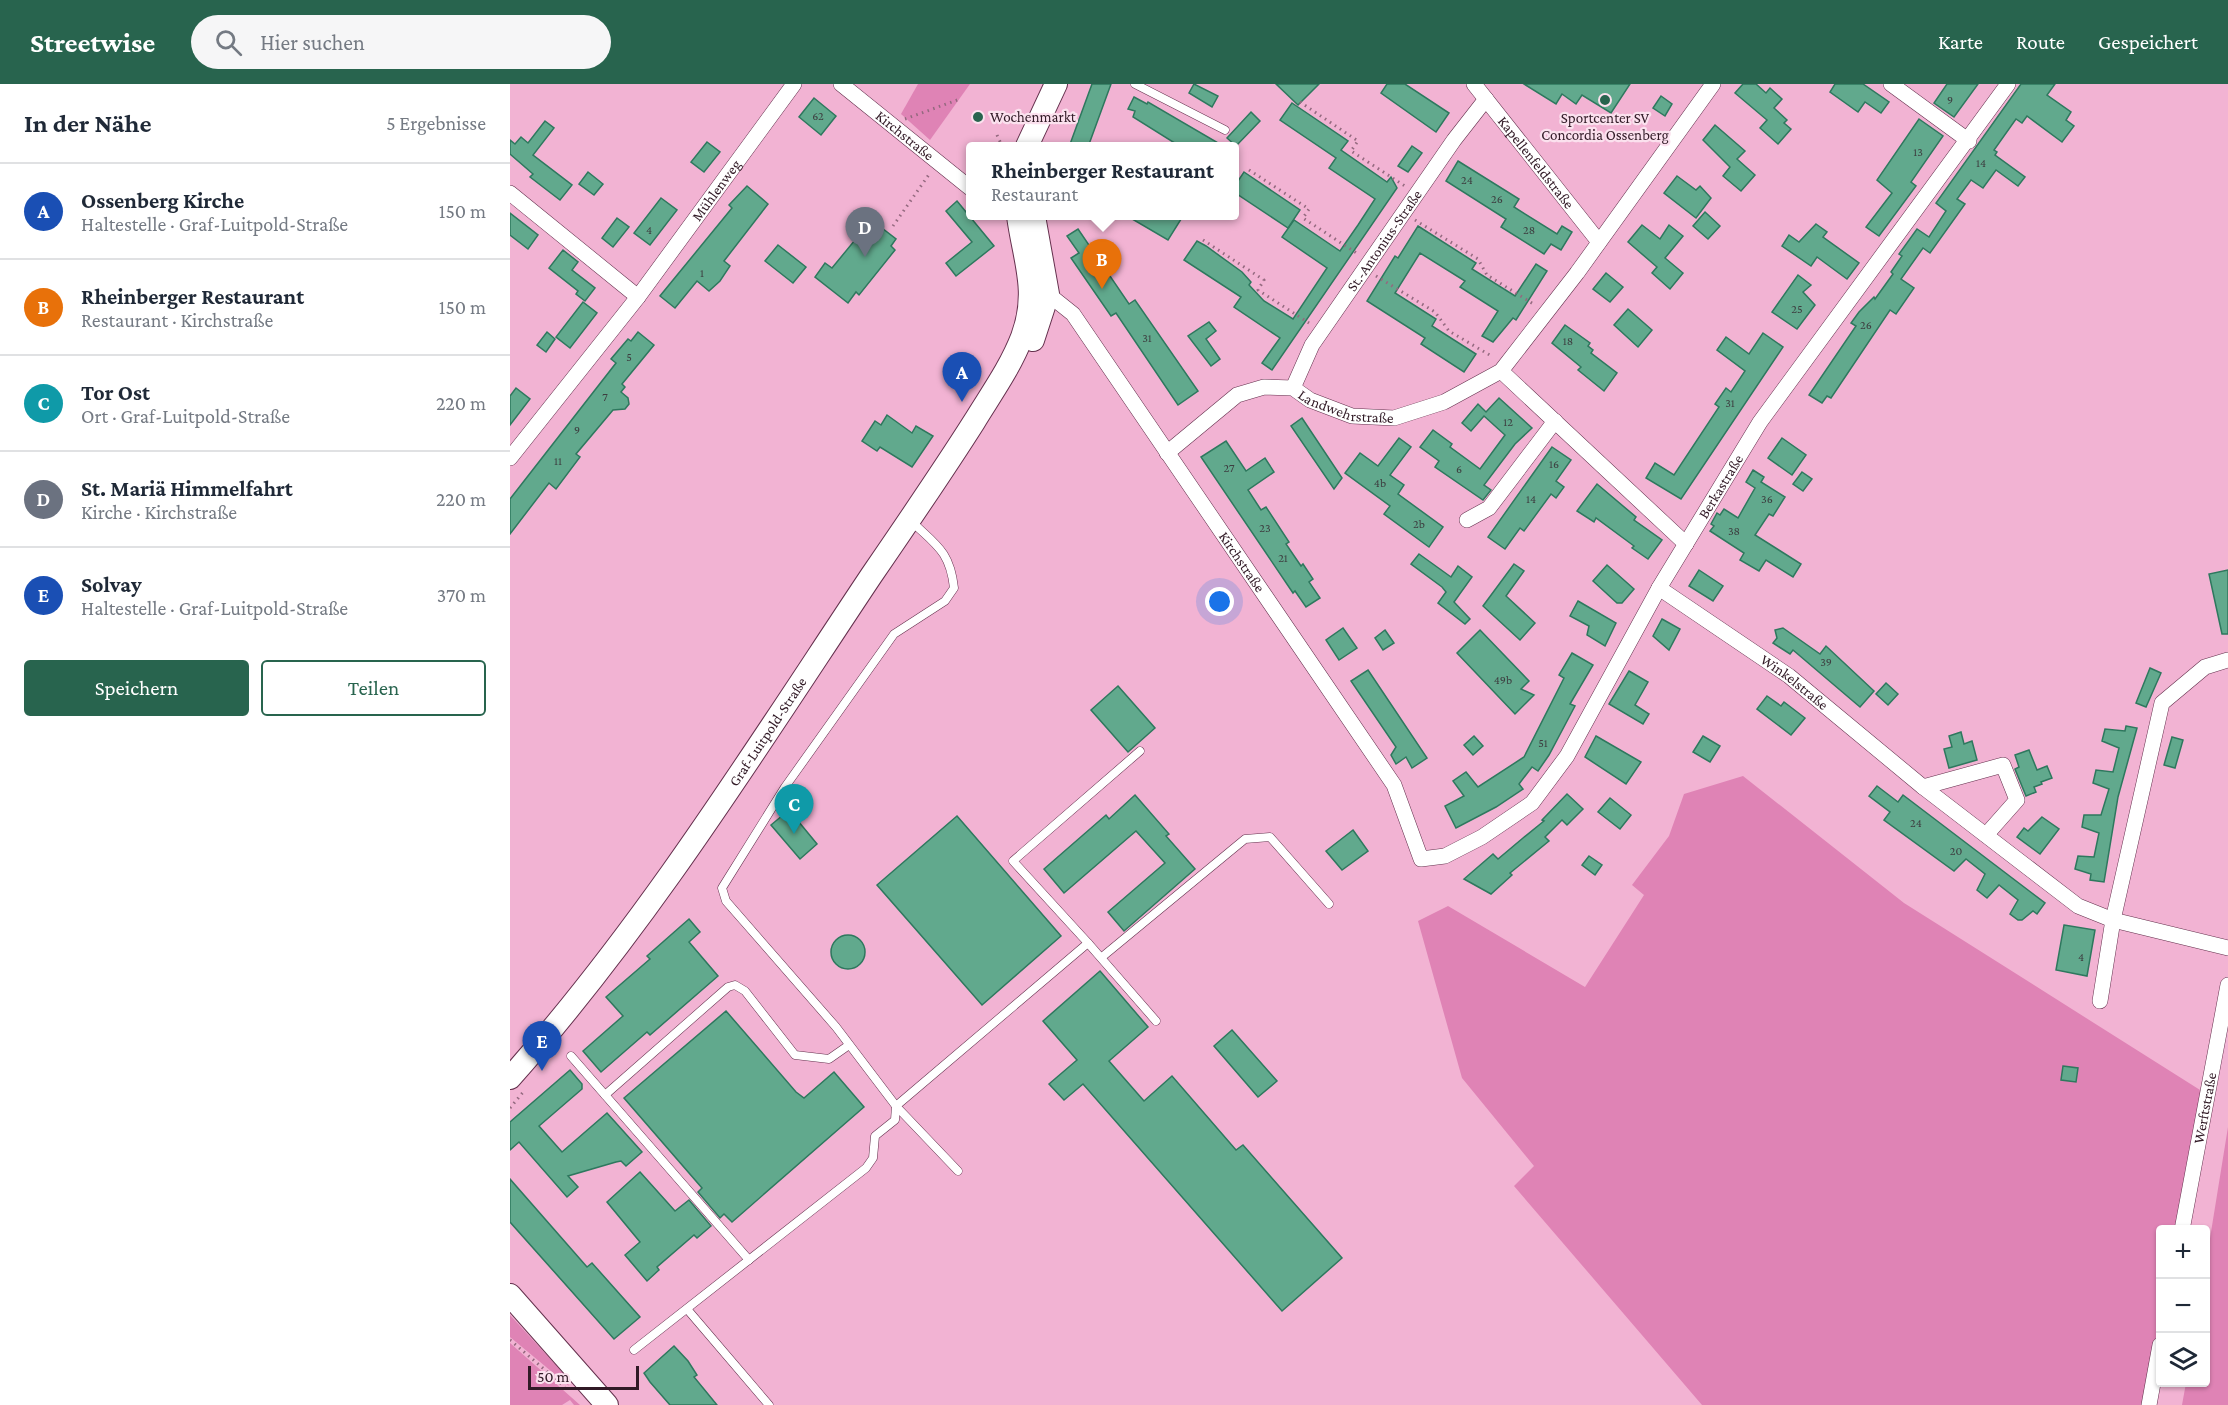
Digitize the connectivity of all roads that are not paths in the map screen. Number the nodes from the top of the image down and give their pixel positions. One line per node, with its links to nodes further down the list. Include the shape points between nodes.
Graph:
1 (794, 84): 19 (street, Mühlenweg)
2 (841, 84): 13 (street, Kirchstraße)
3 (1056, 84): 12 (street)
4 (1135, 84): 10 (lane)
5 (1474, 84): 9 (street, Kapellenfeldstraße)
6 (1713, 84): 17 (street, Landwehrstraße)
7 (1891, 84): 11 (street)
8 (2008, 84): 11 (street, Berkastraße)
9 (1486, 99): 17 (street, Kapellenfeldstraße); 21 (street, St.-Antonius-Straße, via 1321,331)
10 (1225, 130)
11 (1969, 141): 27 (street, Berkastraße, via 1760,422)
12 (1031, 142)
13 (966, 185)
14 (510, 193): 19 (street)
15 (1019, 220): 18 (street, Graf-Luitpold-Straße, via 1030,273)
16 (1034, 220): 18 (street, Graf-Luitpold-Straße)
17 (1599, 242): 20 (street, Landwehrstraße)
18 (1040, 295): 23 (street, Kirchstraße, via 1073,314); 25 (street, Graf-Luitpold-Straße, via 1008,370)
19 (638, 297): 24 (street, Mühlenweg)
20 (1504, 368): 21 (street, Landwehrstraße, via 1444,402 1394,418 1352,416 1310,400); 22 (street)
21 (1293, 388): 23 (street, Landwehrstraße, via 1264,387 1237,395)
22 (1555, 421): 26 (street, via 1489,508); 27 (street)
23 (1167, 453): 33 (street, Kirchstraße, via 1394,785)
24 (510, 458)
25 (910, 520): 42 (lane, via 952,565 954,588 945,601 894,634 784,787 722,888 726,902 741,921); 44 (street, Graf-Luitpold-Straße, via 633,927)
26 (1467, 520)
27 (1686, 544): 28 (street, Berkastraße)
28 (1659, 588): 31 (street, Winkelstraße, via 1789,676); 33 (street, Berkastraße, via 1568,756 1532,803 1482,837 1445,856)
29 (2228, 660): 35 (street, via 2205,667 2162,703)
30 (1140, 751): 36 (lane, via 1013,861)
31 (1923, 787): 32 (street, Winkelstraße); 32 (street, via 2003,765 2017,800)
32 (1986, 835): 35 (street, Winkelstraße, via 2078,906)
33 (1421, 859)
34 (1329, 904): 38 (lane, via 1270,837 1245,839)
35 (2113, 920): 37 (street, Winkelstraße); 40 (street)
36 (1088, 943): 38 (lane); 46 (lane)
37 (2228, 948)
38 (1102, 957): 41 (lane)
39 (2228, 985): 48 (street, Werftstraße)
40 (2100, 1001)
41 (1156, 1021)
42 (849, 1045): 45 (lane, via 829,1059 795,1056 745,991 735,985); 46 (lane)
43 (571, 1056): 45 (lane)
44 (510, 1078)
45 (605, 1095): 49 (lane)
46 (896, 1106): 47 (lane); 49 (lane, via 895,1120 875,1136 873,1158 866,1168)
47 (958, 1171)
48 (2183, 1225)
49 (749, 1260): 51 (lane)
50 (510, 1295): 54 (street)
51 (687, 1309): 52 (lane); 55 (lane)
52 (634, 1350)
53 (2156, 1367): 56 (street)
54 (607, 1405)
55 (769, 1405)
56 (2149, 1405)

